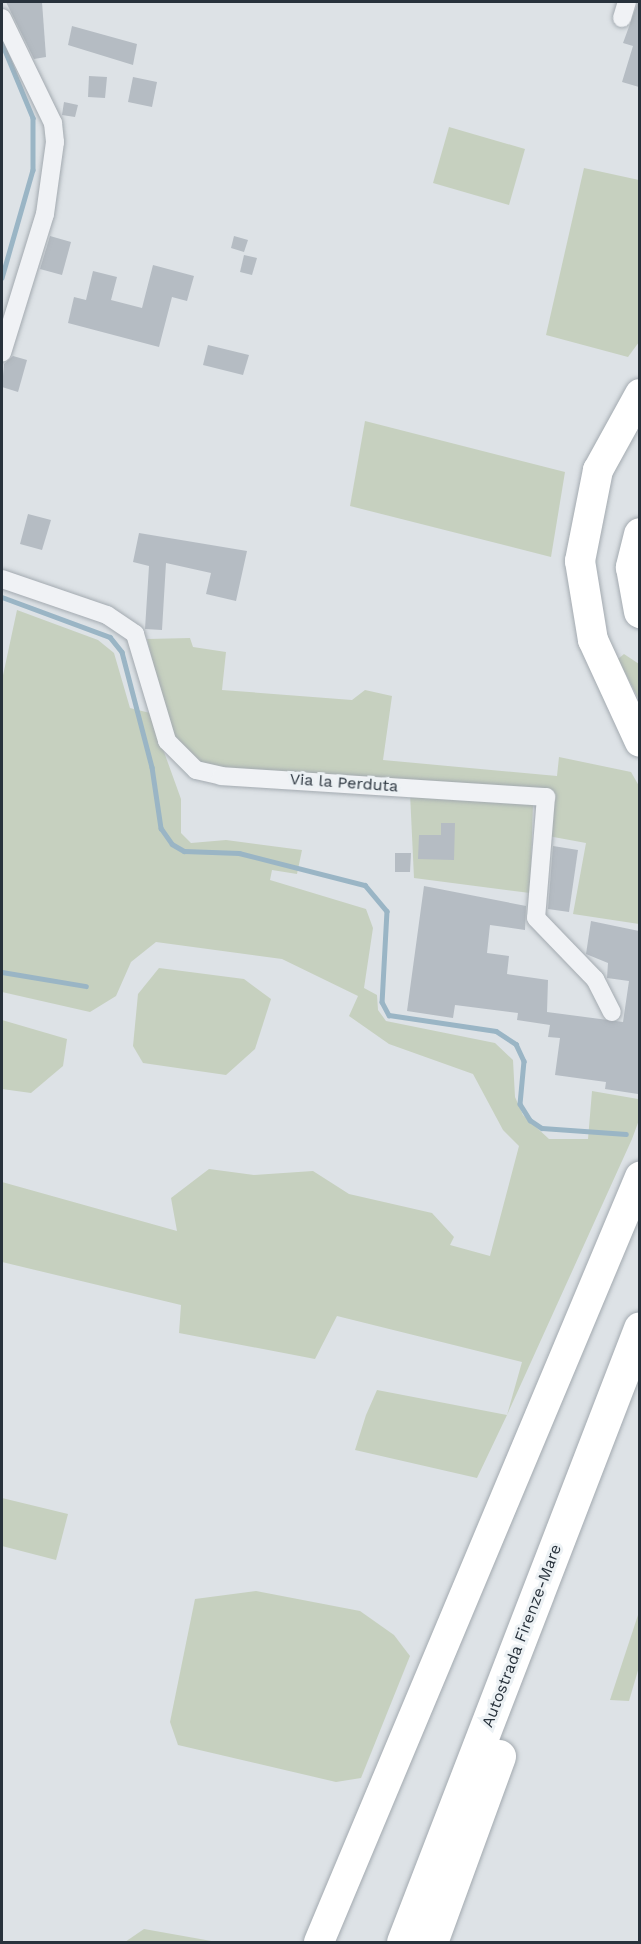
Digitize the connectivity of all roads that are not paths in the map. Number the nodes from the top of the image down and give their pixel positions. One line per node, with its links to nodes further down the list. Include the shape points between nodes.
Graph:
1 (2, 18): 2 (street, via 53,123 55,142 45,214)
2 (2, 353)
3 (639, 394): 7 (main road, via 598,470 580,561 593,640)
4 (639, 534): 6 (highway, via 632,567)
5 (2, 579): 8 (street, Via la Perduta, via 106,615 135,634 168,741 196,770 221,776 546,797 536,918 596,979)
6 (639, 611)
7 (639, 742)
8 (612, 1012)
9 (639, 1177): 12 (main road)
10 (639, 1328): 13 (highway, Autostrada Firenze-Mare)
11 (639, 1392): 14 (highway, Autostrada Firenze-Mare)
12 (319, 1942)
13 (403, 1942)
14 (430, 1942)

